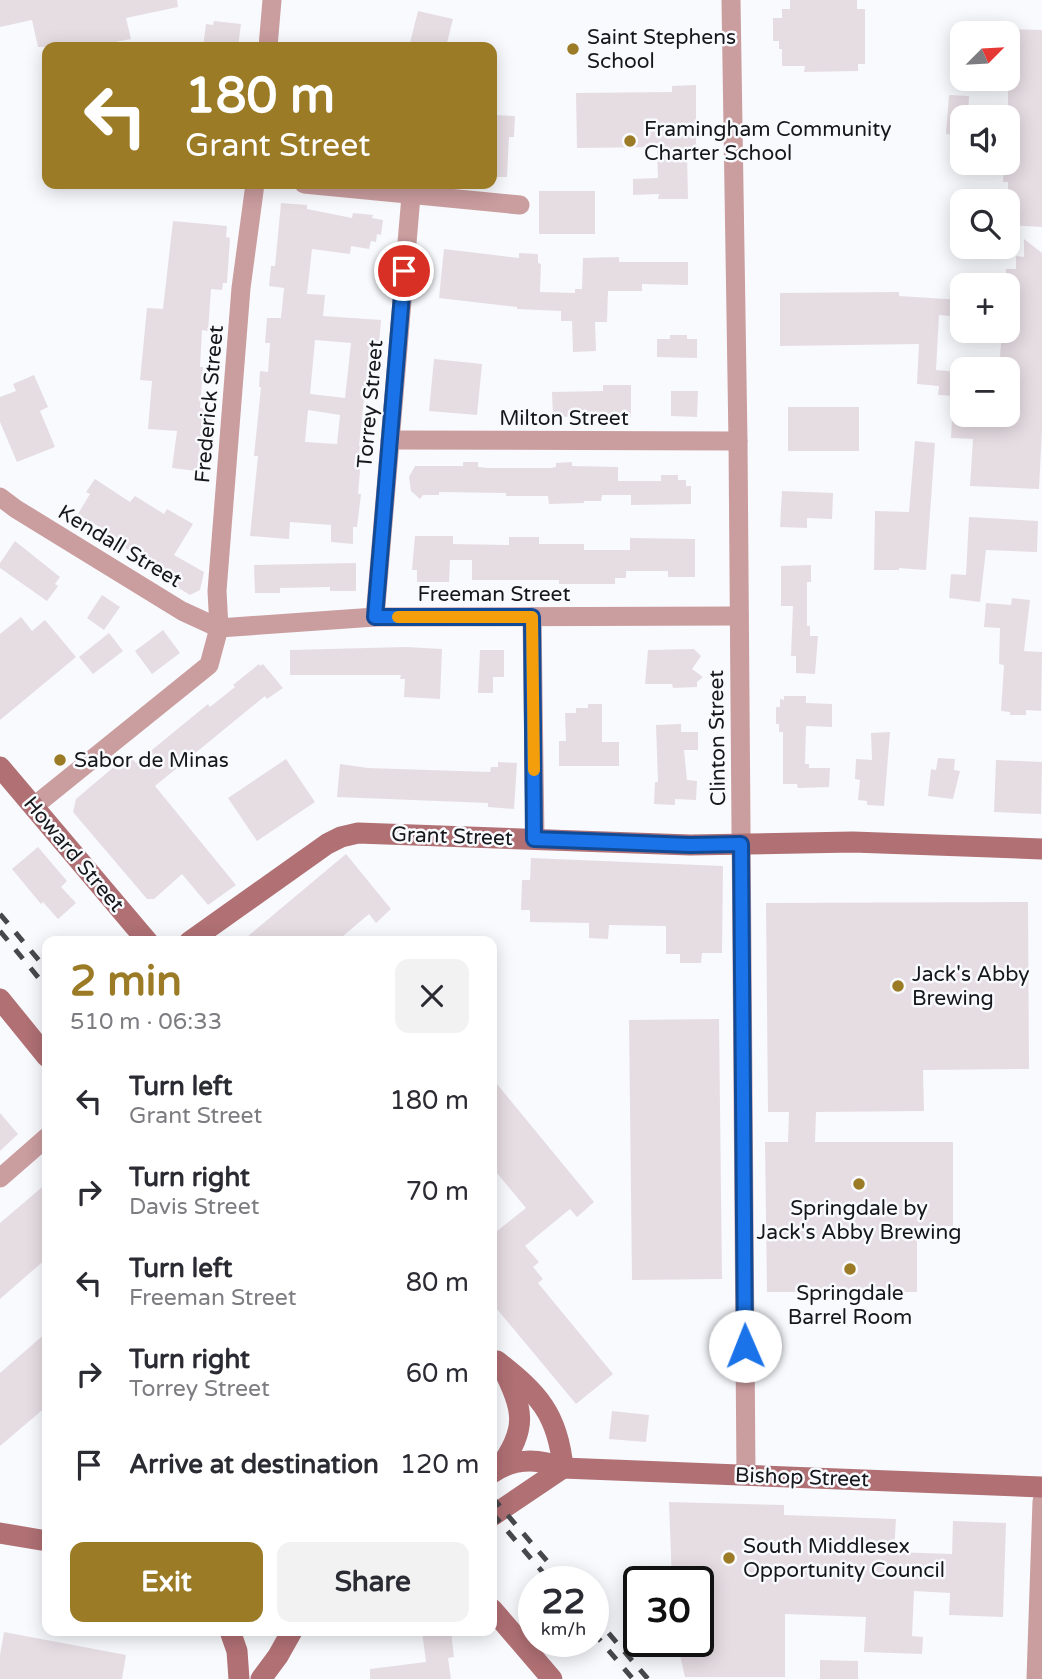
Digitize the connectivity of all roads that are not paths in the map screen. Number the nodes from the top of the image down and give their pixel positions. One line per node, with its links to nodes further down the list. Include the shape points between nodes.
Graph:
1 (272, 0): 3 (street)
2 (731, 0): 9 (street, Clinton Street)
3 (268, 42)
4 (254, 189): 14 (street, Frederick Street, via 240,301 217,591)
5 (349, 189): 6 (street)
6 (411, 196): 7 (street); 8 (street, Torrey Street)
7 (520, 205)
8 (390, 440): 9 (street, Milton Street); 12 (street, Torrey Street)
9 (738, 441): 11 (street, Clinton Street)
10 (0, 497): 14 (street, Kendall Street, via 182,611)
11 (739, 616): 13 (street, Freeman Street); 18 (street, Clinton Street)
12 (375, 617): 13 (street, Freeman Street); 14 (street, Freeman Street)
13 (532, 617): 17 (street)
14 (219, 628): 16 (street, via 209,665)
15 (0, 767): 16 (street, Howard Street)
16 (33, 807): 20 (street, Howard Street)
17 (534, 839): 18 (street, Grant Street); 21 (street, Grant Street, via 349,834 327,844)
18 (741, 844): 19 (street, Grant Street, via 853,842); 31 (street, Clinton Street)
19 (1042, 849)
20 (143, 936)
21 (197, 936)
22 (0, 999): 23 (street)
23 (42, 1051)
24 (42, 1142): 25 (street)
25 (0, 1178)
26 (497, 1359): 29 (street, via 532,1390 549,1413)
27 (497, 1360): 28 (street, via 513,1388 521,1416 516,1442)
28 (497, 1468)
29 (563, 1468): 30 (street, Bishop Street, via 533,1460); 31 (street, Bishop Street); 34 (street)
30 (497, 1470)
31 (746, 1475): 32 (street, Bishop Street)
32 (1042, 1487)
33 (1042, 1502): 43 (street)
34 (497, 1513)
35 (0, 1533): 36 (street)
36 (42, 1540)
37 (497, 1615): 42 (street)
38 (232, 1636): 40 (street)
39 (289, 1636): 41 (street)
40 (239, 1679)
41 (261, 1679)
42 (552, 1679)
43 (1035, 1679)

